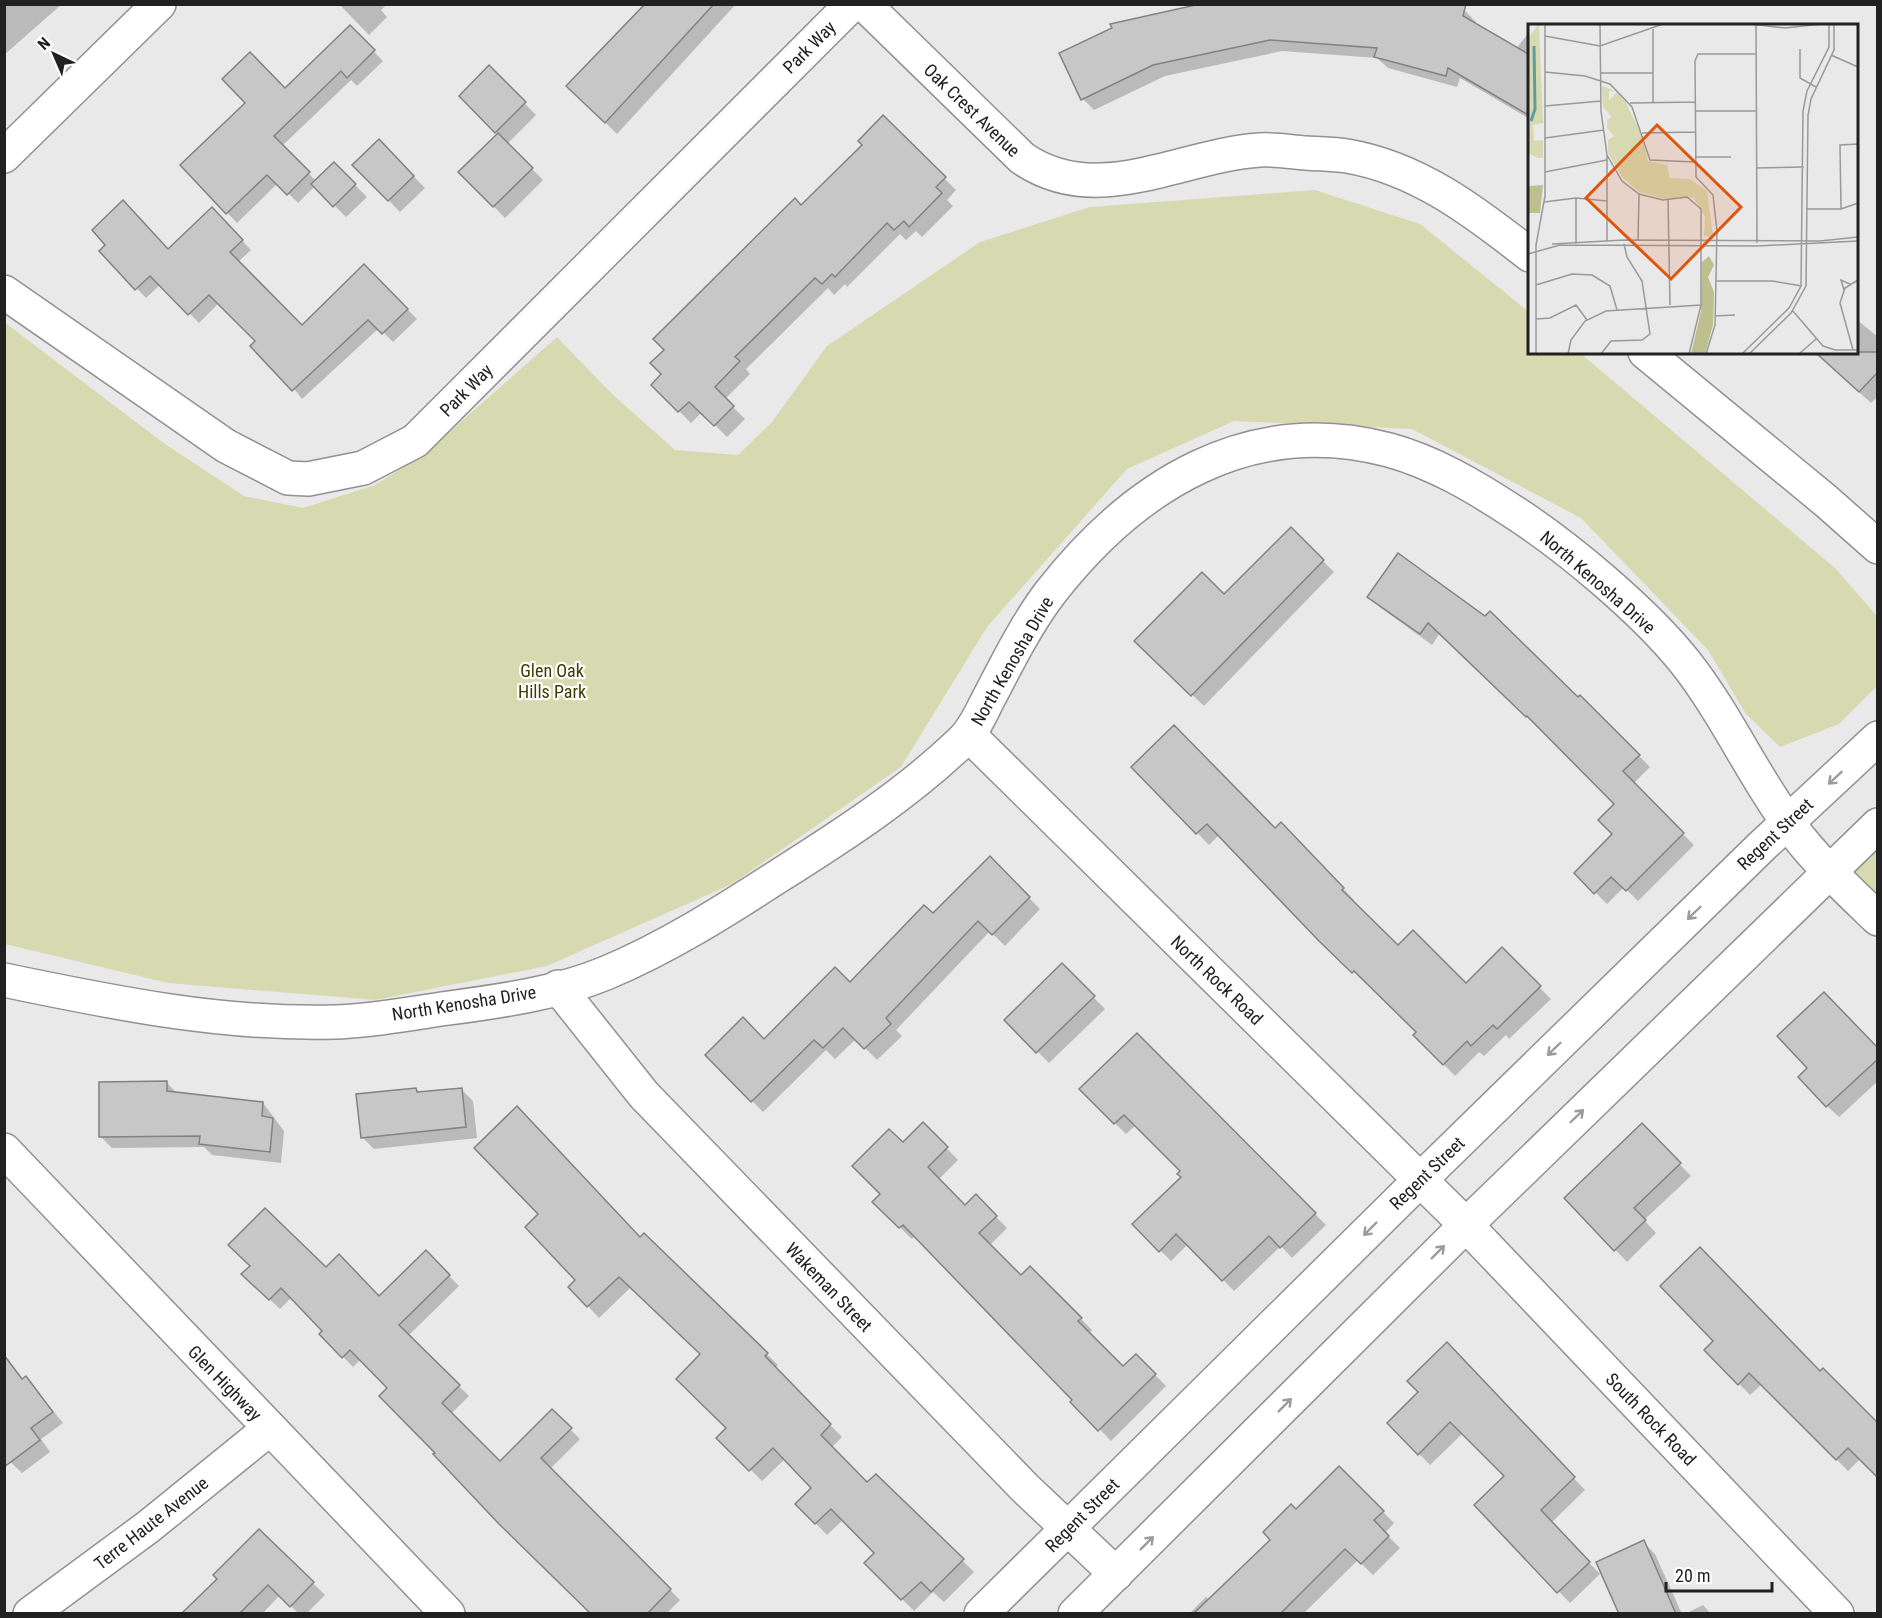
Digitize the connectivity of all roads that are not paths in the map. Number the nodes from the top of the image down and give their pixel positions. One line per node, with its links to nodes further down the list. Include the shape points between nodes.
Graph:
1 (159, 4): 4 (street)
2 (852, 4): 6 (street, Park Way, via 415,441 363,468 308,479 288,478 226,446)
3 (864, 4): 5 (street, Oak Crest Avenue, via 1041,172 1077,180 1130,178 1260,150 1347,156 1424,182 1471,209)
4 (4, 156)
5 (1528, 253)
6 (4, 292)
7 (1647, 354): 8 (street)
8 (1878, 548)
9 (969, 735): 12 (street, North Kenosha Drive, via 1048,595 1115,522 1148,495 1213,459 1235,451 1313,440 1388,450 1442,470 1514,512 1575,556 1682,658); 16 (street, North Kenosha Drive, via 909,788 735,904 604,974); 18 (street, North Rock Road)
10 (1878, 738): 12 (street, Regent Street, one-way to 12)
11 (1878, 825): 13 (street)
12 (1797, 834): 13 (street, North Kenosha Drive); 18 (street, Regent Street, one-way to 18)
13 (1829, 870): 14 (street, North Kenosha Drive); 19 (street, one-way to 13)
14 (1878, 919)
15 (4, 980): 16 (street, North Kenosha Drive, via 121,1004 219,1018 284,1022 342,1022 497,1001)
16 (558, 987): 21 (street, Wakeman Street, via 645,1095)
17 (4, 1150): 20 (street, Glen Highway)
18 (1420, 1179): 19 (street, North Rock Road); 21 (street, Regent Street, one-way to 21)
19 (1466, 1225): 22 (street, one-way to 19); 27 (street, South Rock Road)
20 (269, 1429): 23 (street, Terre Haute Avenue, via 148,1527); 24 (street, Glen Highway)
21 (1068, 1530): 22 (street, Wakeman Street); 25 (street, Regent Street)
22 (1116, 1574): 26 (street)
23 (30, 1614)
24 (448, 1614)
25 (981, 1614)
26 (1076, 1614)
27 (1837, 1614)

